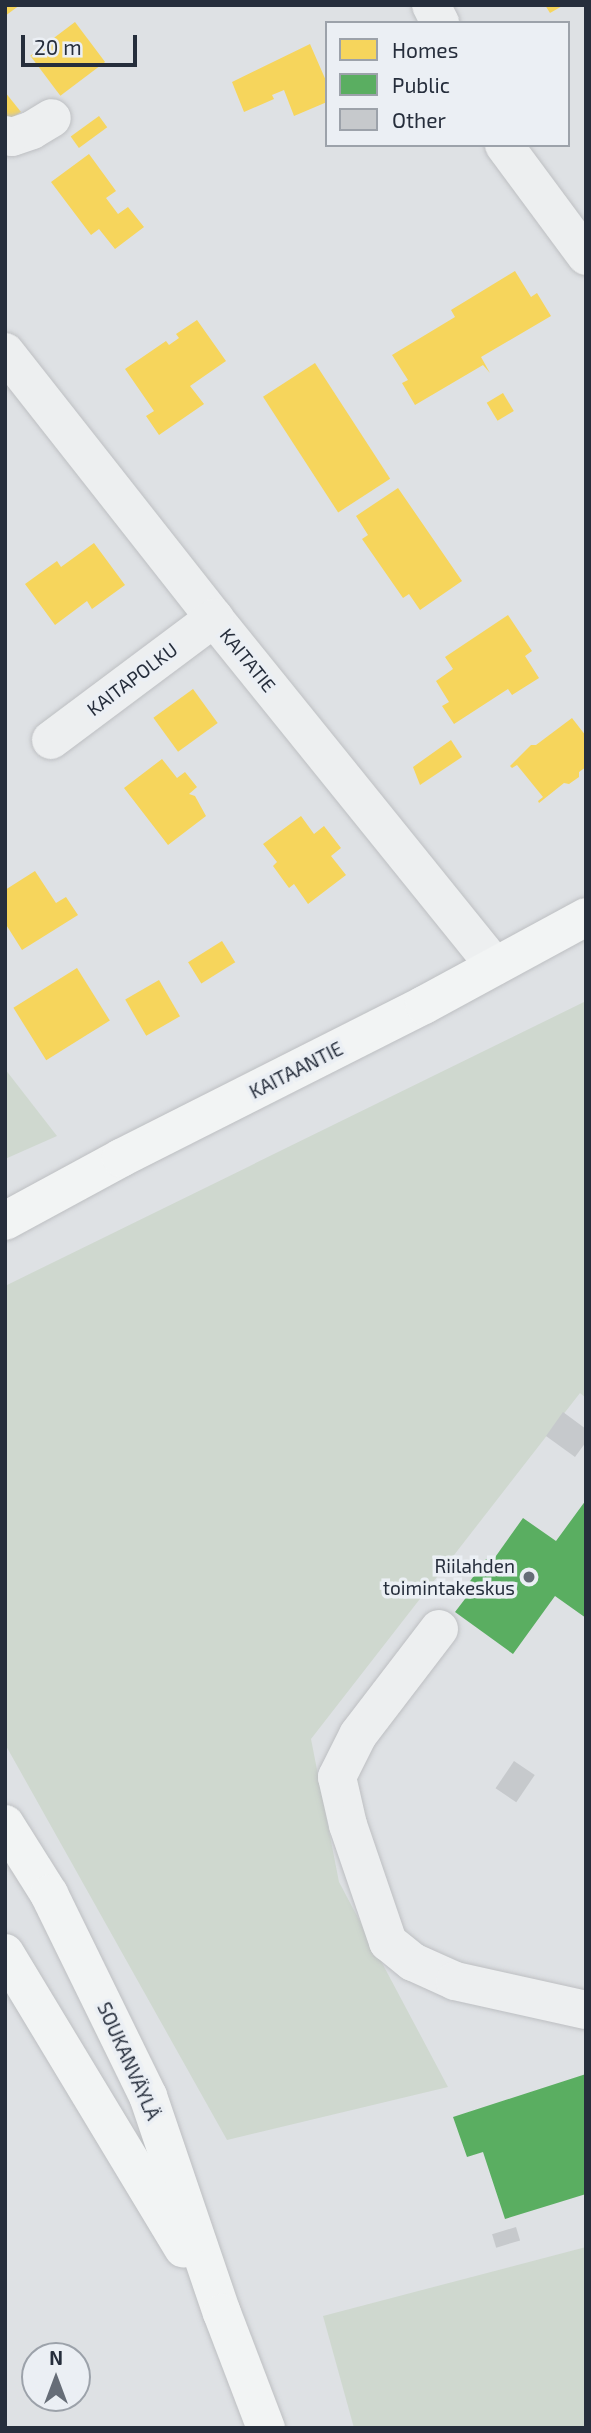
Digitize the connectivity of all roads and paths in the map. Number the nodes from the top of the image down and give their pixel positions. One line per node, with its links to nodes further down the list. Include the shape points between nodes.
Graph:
1 (431, 5): 2 (street)
2 (439, 21)
3 (52, 118): 4 (street, via 32,130)
4 (5, 135)
5 (506, 147): 6 (street)
6 (586, 257)
7 (5, 352): 8 (street, KAITATIE)
8 (214, 618): 9 (street, KAITAPOLKU); 11 (street, KAITATIE)
9 (51, 740)
10 (586, 918): 11 (main road, KAITAANTIE)
11 (495, 966): 12 (main road, KAITAANTIE)
12 (5, 1221)
13 (439, 1629): 16 (street, via 358,1735 337,1777 348,1825 388,1942 413,1962 455,1981)
14 (5, 1824): 17 (main road, SOUKANVÄYLÄ, via 49,1894 148,2096)
15 (5, 1953): 17 (main road, SOUKANVÄYLÄ)
16 (586, 2010)
17 (222, 2313): 18 (main road, SOUKANVÄYLÄ)
18 (266, 2428)

